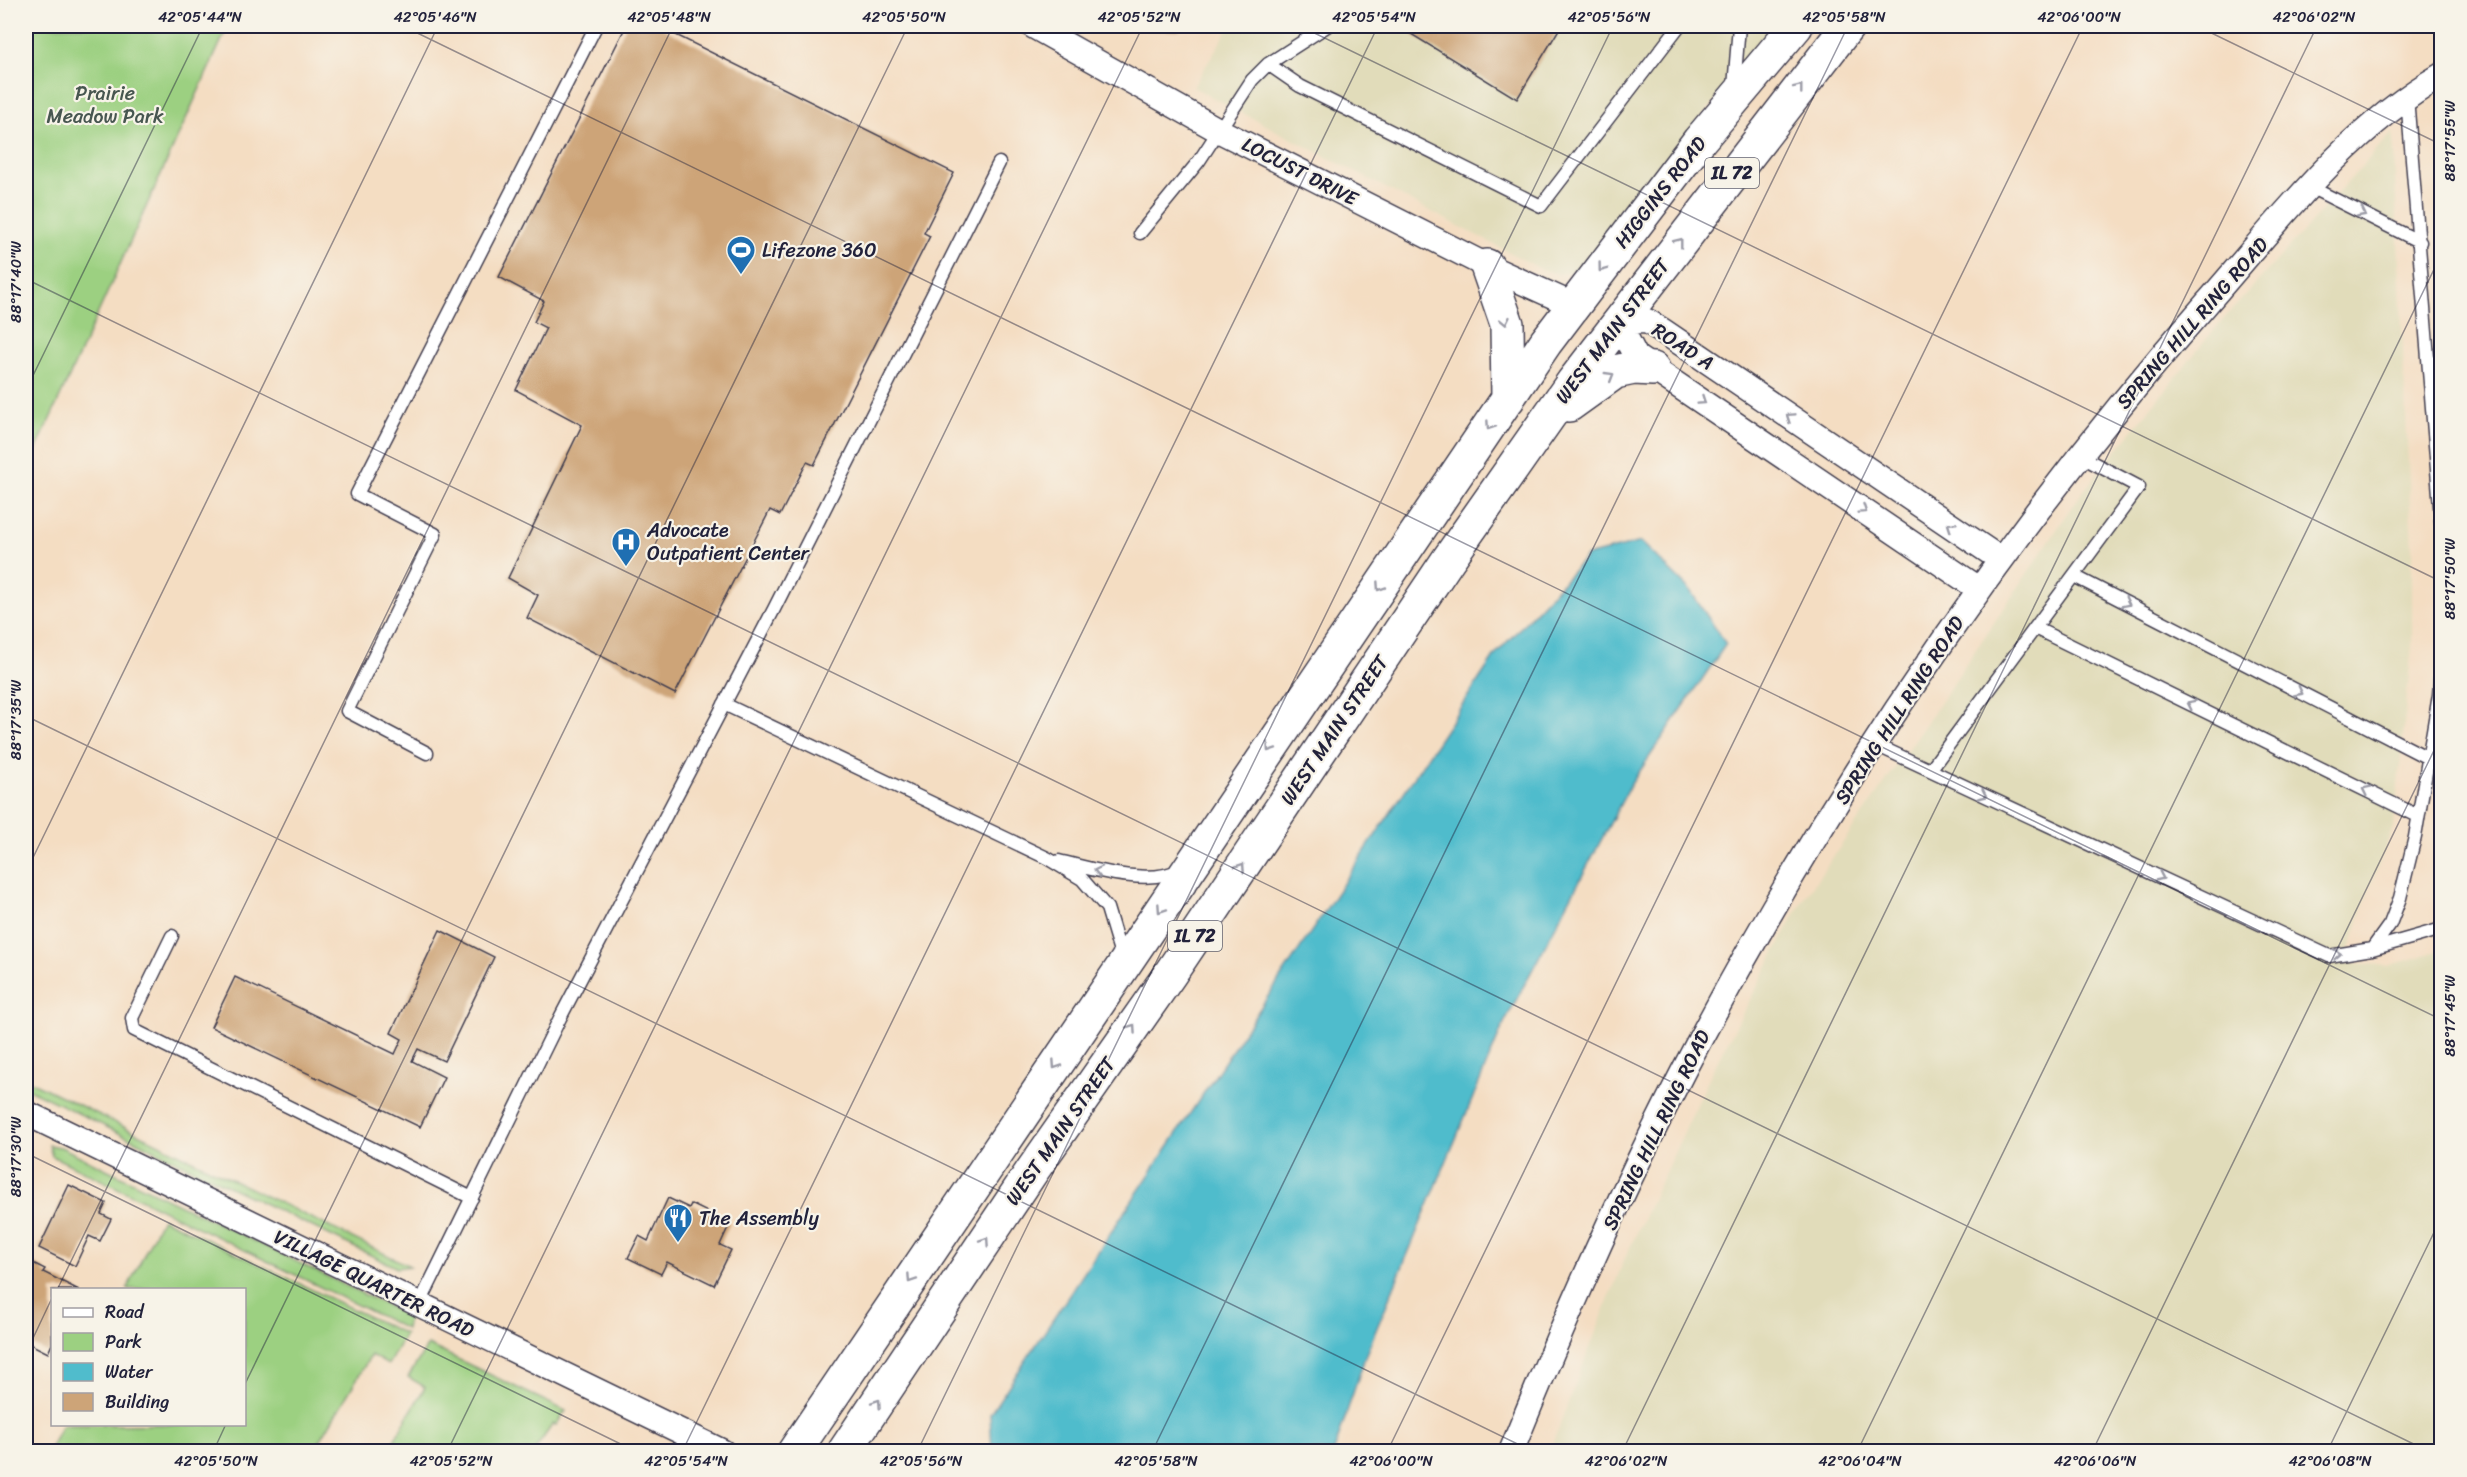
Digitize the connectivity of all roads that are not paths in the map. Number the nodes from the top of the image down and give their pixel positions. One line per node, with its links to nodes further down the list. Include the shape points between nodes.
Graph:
1 (596, 26): 33 (lane, via 357,494 435,534 347,711)
2 (1033, 26): 12 (street, LOCUST DRIVE)
3 (1327, 26): 8 (lane)
4 (1679, 26): 8 (lane, via 1541,206 1300,86)
5 (1739, 26): 11 (lane)
6 (1796, 26): 11 (main road, HIGGINS ROAD / IL 72)
7 (1848, 26): 19 (main road, WEST MAIN STREET / IL 72, one-way to 7)
8 (1268, 64): 12 (lane, via 1252,80)
9 (2442, 75): 10 (street, SPRING HILL RING ROAD)
10 (2407, 97): 14 (street, SPRING HILL RING ROAD); 16 (lane)
11 (1732, 102): 18 (main road, HIGGINS ROAD / IL 72, one-way to 18)
12 (1220, 131): 15 (lane); 17 (street, LOCUST DRIVE)
13 (999, 163): 31 (lane)
14 (2310, 187): 16 (lane, one-way to 16); 23 (street, SPRING HILL RING ROAD, via 2156,362)
15 (1140, 232)
16 (2420, 242): 24 (lane)
17 (1487, 266): 18 (street, LOCUST DRIVE); 21 (main road, one-way to 21, via 1507,324)
18 (1573, 305): 19 (main road); 21 (main road, WEST MAIN STREET / IL 72)
19 (1618, 322): 20 (street, ROAD A, via 1636,357); 22 (main road, WEST MAIN STREET / IL 72); 26 (street, ROAD A, one-way to 19, via 1647,321)
20 (1653, 369): 22 (main road, one-way to 20, via 1615,372); 28 (street, ROAD A, one-way to 28)
21 (1508, 399): 38 (main road, WEST MAIN STREET / IL 72, one-way to 38)
22 (1545, 422): 46 (main road, WEST MAIN STREET / IL 72, one-way to 22, via 1032,1171)
23 (2080, 456): 26 (street, SPRING HILL RING ROAD); 27 (lane, via 2139,487)
24 (2440, 502): 25 (lane)
25 (2442, 532)
26 (2000, 559): 28 (street, SPRING HILL RING ROAD)
27 (2074, 576): 29 (lane); 34 (lane, one-way to 34)
28 (1979, 589): 32 (street, SPRING HILL RING ROAD)
29 (2035, 628): 35 (lane); 36 (lane, one-way to 29)
30 (2442, 657): 34 (lane)
31 (724, 704): 37 (lane); 44 (lane, via 560,1018)
32 (1874, 744): 35 (lane); 49 (street, SPRING HILL RING ROAD, via 1781,895 1681,1076 1571,1307)
33 (427, 753)
34 (2428, 758): 36 (lane)
35 (1930, 770): 41 (lane, one-way to 41, via 2330,956)
36 (2418, 816): 41 (lane, via 2397,907)
37 (1047, 858): 38 (lane, one-way to 37, via 1174,873 1134,877); 42 (lane, via 1082,879 1107,908)
38 (1194, 860): 42 (main road, WEST MAIN STREET / IL 72, one-way to 42)
39 (2442, 930): 41 (lane)
40 (172, 936): 44 (lane, via 132,1018 134,1030)
41 (2372, 949)
42 (1124, 965): 48 (main road, WEST MAIN STREET / IL 72, one-way to 48)
43 (29, 1122): 45 (street, VILLAGE QUARTER ROAD)
44 (472, 1197): 45 (lane)
45 (419, 1305): 47 (street, VILLAGE QUARTER ROAD)
46 (855, 1445)
47 (723, 1452)
48 (794, 1452)
49 (1511, 1452)

